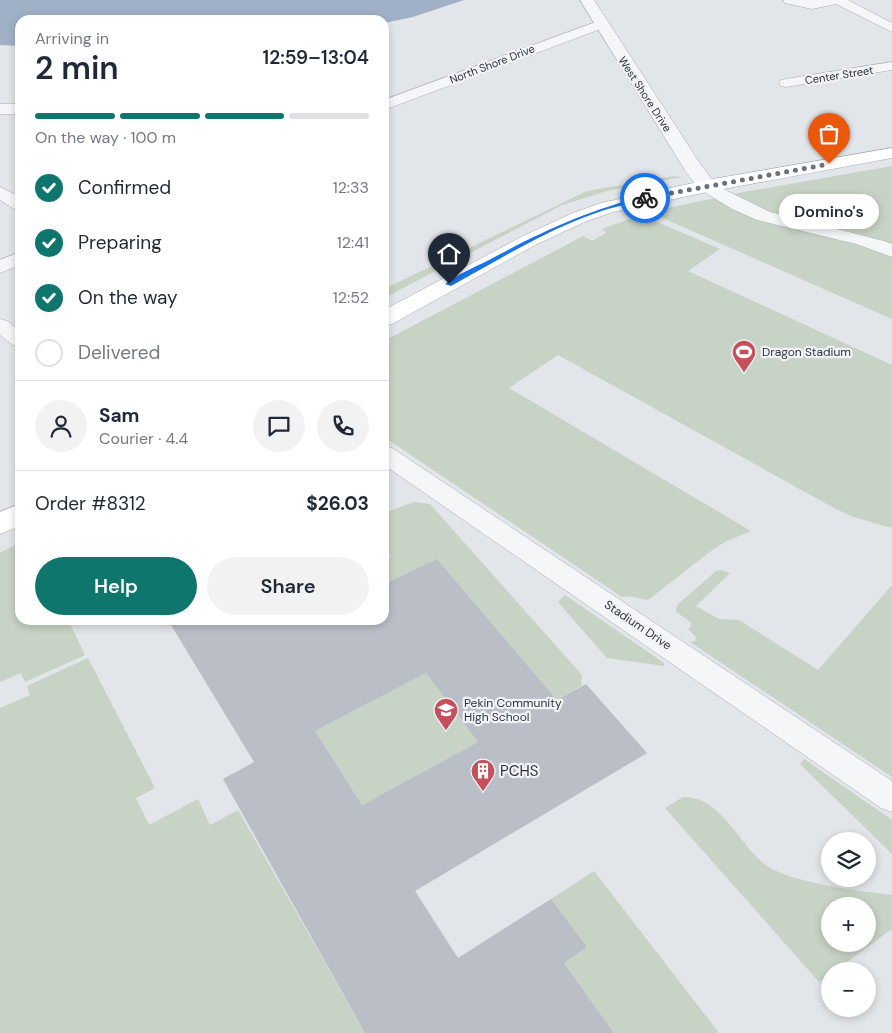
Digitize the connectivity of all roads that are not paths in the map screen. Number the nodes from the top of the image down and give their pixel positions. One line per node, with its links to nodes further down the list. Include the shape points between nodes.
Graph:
1 (587, 0): 4 (street, West Shore Drive)
2 (836, 0): 3 (street, via 823,5); 5 (street)
3 (790, 7)
4 (601, 24): 8 (street, North Shore Drive); 12 (street, West Shore Drive)
5 (892, 28)
6 (892, 66): 7 (street, Center Street)
7 (786, 83)
8 (389, 103)
9 (0, 108): 10 (street)
10 (15, 109)
11 (892, 153): 12 (main road)
12 (707, 186): 15 (street, via 733,203 771,219 862,239); 18 (main road, via 622,203 580,217 530,240)
13 (0, 192): 14 (street)
14 (15, 202)
15 (892, 251)
16 (15, 260): 17 (street)
17 (0, 267)
18 (389, 316)
19 (0, 326): 20 (street)
20 (15, 337)
21 (389, 457): 24 (street, Stadium Drive)
22 (15, 516): 23 (main road)
23 (0, 524)
24 (892, 798)

